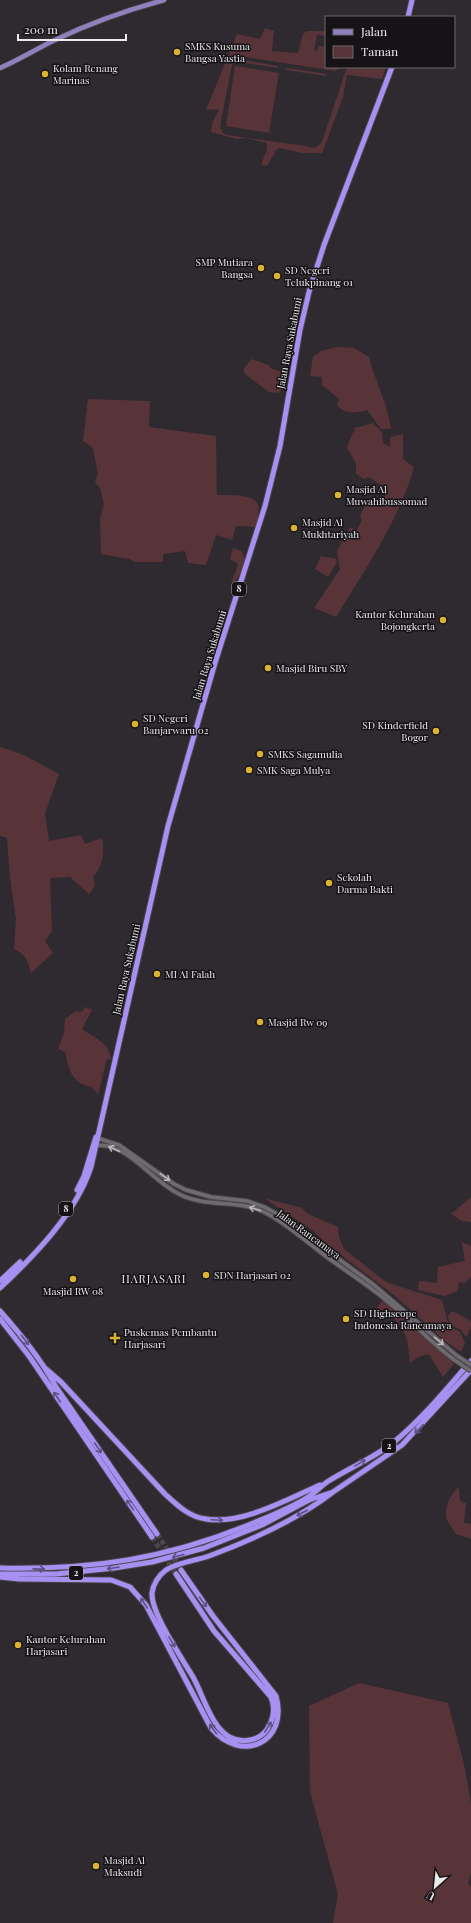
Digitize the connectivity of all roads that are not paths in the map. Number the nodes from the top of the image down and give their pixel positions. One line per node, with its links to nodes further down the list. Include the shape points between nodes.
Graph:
1 (164, 0): 4 (main road, via 135,8 81,29)
2 (412, 0): 3 (highway)
3 (408, 16)
4 (0, 68)
5 (392, 68): 6 (highway, Jalan Raya Sukabumi / 8, via 324,245 309,292 280,446 265,506 215,663 170,820)
6 (97, 1138): 7 (highway, Jalan Raya Sukabumi / 8); 13 (street, Jalan Rancamaya, one-way to 13, bridge, via 119,1144 186,1190 253,1203 279,1215 374,1285)
7 (96, 1145): 8 (highway, Jalan Raya Sukabumi / 8, via 84,1176 64,1214 45,1237); 9 (highway, Jalan Raya Sukabumi / 8, via 88,1178 66,1216); 15 (street, Jalan Rancamaya, one-way to 7, bridge, via 422,1334 382,1297 266,1213 251,1207 204,1202 185,1197 170,1189 119,1151 108,1146)
8 (0, 1281)
9 (0, 1288)
10 (0, 1311): 14 (highway, one-way to 14, via 24,1338)
11 (0, 1319): 14 (highway, one-way to 11, via 155,1535)
12 (471, 1360): 16 (highway, 2, one-way to 12, via 394,1442)
13 (471, 1365)
14 (46, 1369): 16 (highway, one-way to 16, via 180,1508 206,1519 225,1520 259,1510)
15 (471, 1371): 17 (highway, 2, one-way to 17, via 402,1445)
16 (326, 1483): 18 (highway, 2, via 308,1497)
17 (333, 1492): 18 (highway, 2); 23 (highway, one-way to 23, via 313,1508 269,1530 163,1572 153,1587 153,1603 161,1621 220,1730 239,1742 255,1739 268,1730 272,1721 271,1697 214,1631)
18 (262, 1522): 19 (highway, 2)
19 (203, 1545): 20 (highway, 2, one-way to 19, via 49,1569 86,1566); 22 (highway, 2, one-way to 22, via 162,1560 114,1568 50,1575)
20 (0, 1568)
21 (181, 1570): 24 (highway, one-way to 24, via 212,1616 276,1696 279,1707 278,1722 270,1735 257,1744 234,1746 211,1728 146,1605 130,1587 111,1580)
22 (0, 1574)
23 (176, 1574)
24 (0, 1577)

